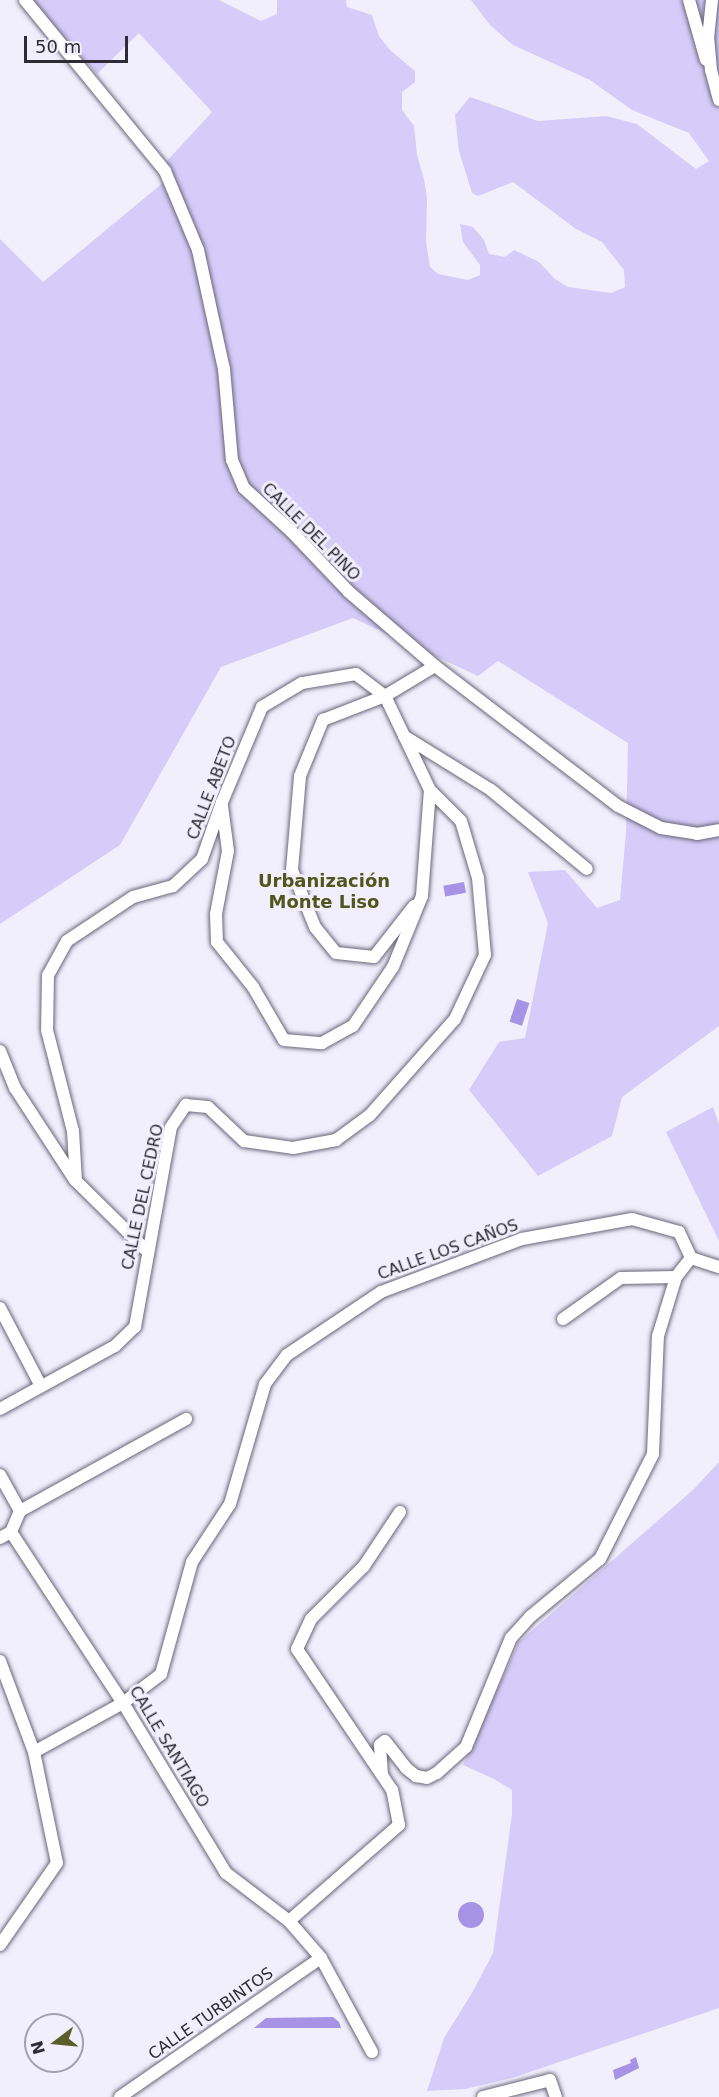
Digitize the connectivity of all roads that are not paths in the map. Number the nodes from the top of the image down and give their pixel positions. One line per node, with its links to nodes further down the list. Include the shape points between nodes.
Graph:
1 (25, 0): 6 (street, CALLE DEL PINO, via 165,171 198,250 224,369 232,460 244,488 349,592)
2 (689, 0): 4 (street)
3 (712, 0): 4 (street, via 708,36)
4 (711, 70): 5 (street)
5 (719, 100)
6 (435, 666): 7 (street); 11 (street, CALLE DEL PINO, via 618,806 661,828 697,834)
7 (385, 696): 8 (street, CALLE DEL CEDRO); 10 (street, CALLE ABETO, via 356,674 302,683 262,707); 13 (street, via 322,720 300,776 292,870 315,927 336,953 374,957)
8 (404, 736): 9 (street, CALLE DEL CEDRO); 12 (street, via 491,790)
9 (430, 790): 13 (street); 16 (street, CALLE DEL CEDRO, via 461,821 479,889 485,955 455,1019 370,1114 336,1140 293,1148 244,1141 208,1107 186,1105 171,1127)
10 (222, 802): 13 (street, via 228,851 216,914 217,942 253,987 284,1040 322,1043 353,1026 393,967); 15 (street, CALLE ABETO, via 202,859 173,886 133,897 66,941 48,975 47,1030 73,1131)
11 (719, 830)
12 (587, 869)
13 (422, 896)
14 (0, 1051): 15 (street, via 15,1088)
15 (76, 1181): 16 (street)
16 (147, 1251): 22 (street, CALLE DEL CEDRO, via 135,1327 115,1346)
17 (691, 1258): 18 (street); 19 (street); 30 (street, CALLE LOS CAÑOS, via 679,1233 632,1219 522,1239 381,1292 287,1355 265,1384 230,1504 192,1562 161,1674)
18 (719, 1267)
19 (676, 1277): 21 (street, via 621,1278); 32 (street, via 658,1336 653,1454 600,1559 531,1616 511,1638 466,1747 427,1778 406,1768 385,1740 380,1745)
20 (0, 1308): 22 (street)
21 (563, 1319)
22 (41, 1386): 23 (street, CALLE DEL CEDRO)
23 (0, 1409)
24 (186, 1419): 26 (street)
25 (0, 1475): 26 (street)
26 (20, 1511): 28 (street)
27 (400, 1512): 32 (street, via 364,1566 311,1619 297,1649)
28 (5, 1535): 30 (street, CALLE SANTIAGO)
29 (0, 1661): 31 (street)
30 (123, 1703): 31 (street, CALLE LOS CAÑOS); 33 (street, CALLE SANTIAGO, via 226,1873)
31 (34, 1752): 34 (street, via 57,1863)
32 (382, 1775): 33 (street, via 392,1790 399,1825)
33 (289, 1921): 35 (street, CALLE SANTIAGO)
34 (0, 1945)
35 (321, 1958): 36 (street, CALLE SANTIAGO); 37 (street, CALLE TURBINTOS)
36 (372, 2052)
37 (120, 2097)
38 (483, 2097): 39 (street, via 550,2080)
39 (556, 2097)

